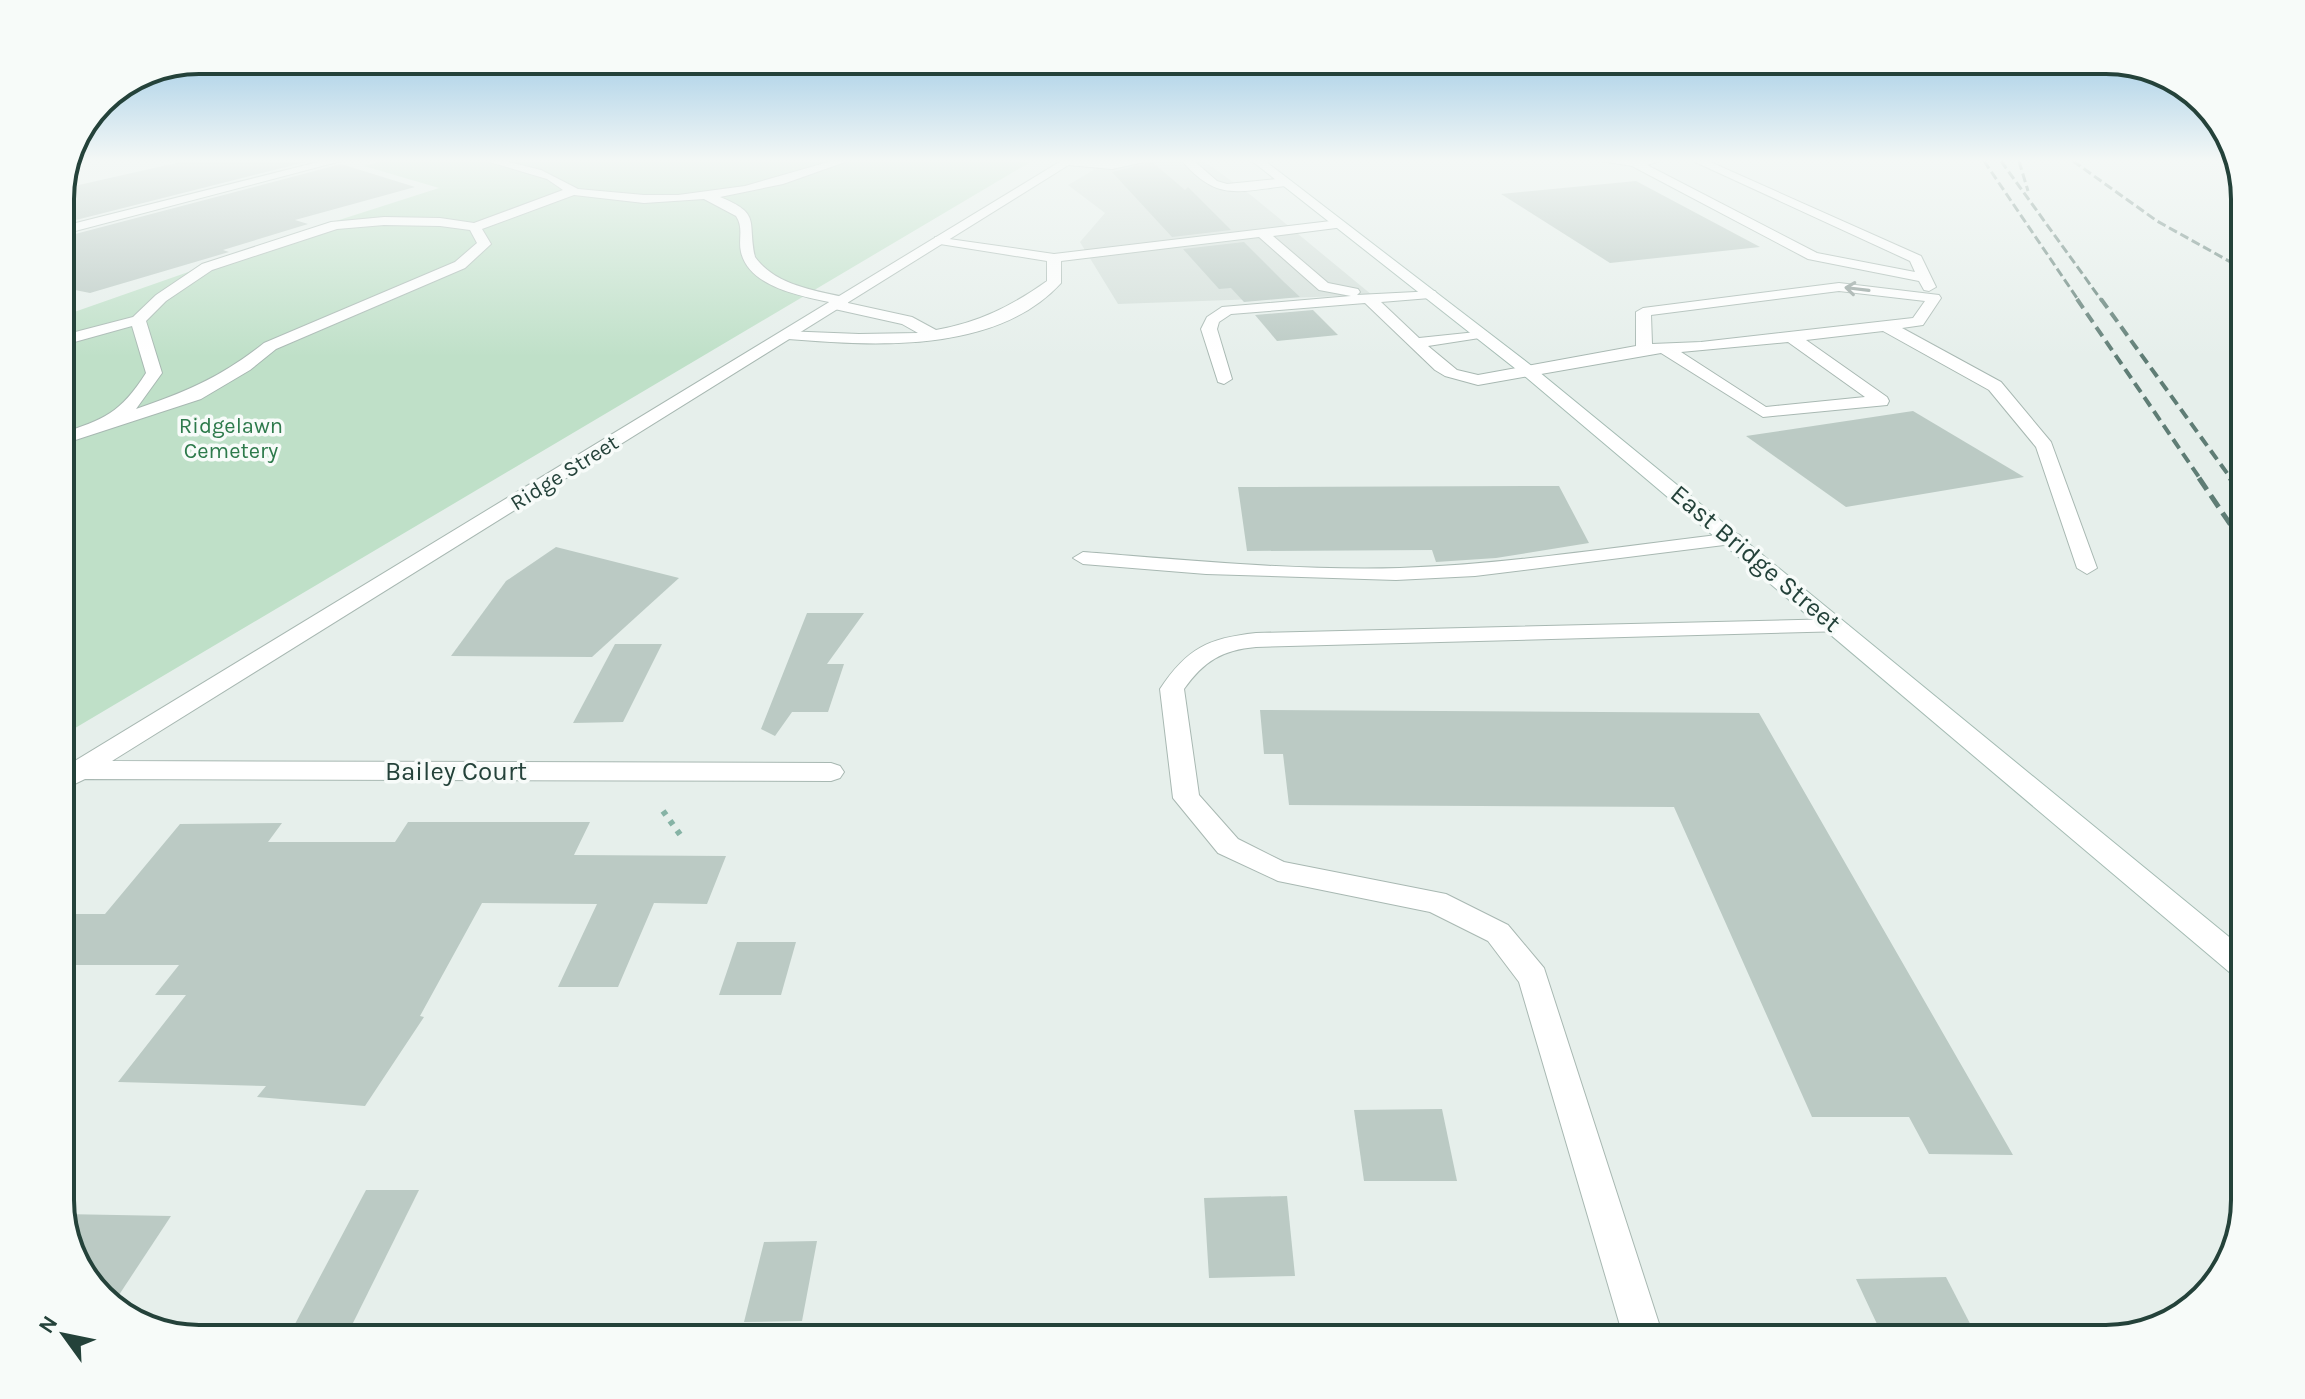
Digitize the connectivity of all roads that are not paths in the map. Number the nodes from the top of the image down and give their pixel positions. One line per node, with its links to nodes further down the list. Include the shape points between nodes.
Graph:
1 (332, 226): 18 (street, via 207,267)
2 (470, 226): 9 (street)
3 (748, 226): 17 (street, via 753,265 787,287)
4 (962, 226): 11 (street, Ridge Street)
5 (1319, 226): 10 (street)
6 (1342, 226): 14 (street, East Bridge Street)
7 (1756, 226): 13 (street, via 1813,256)
8 (1844, 226): 13 (street, via 1916,259)
9 (475, 227): 29 (street, via 484,244 460,265 270,346 195,395)
10 (1262, 233): 12 (street); 14 (street, via 1324,287 1348,293)
11 (940, 240): 12 (street); 17 (street, Ridge Street)
12 (1054, 258): 22 (street, via 1054,283 1030,303 991,323)
13 (1925, 278): 15 (street)
14 (1426, 291): 16 (street); 21 (street, East Bridge Street)
15 (1934, 298): 19 (street, via 1918,322); 26 (street, one-way to 26, via 1839,287 1643,312)
16 (1369, 299): 25 (street); 28 (street, via 1218,314 1209,329)
17 (838, 303): 20 (street, Ridge Street); 22 (street, via 907,320)
18 (138, 320): 23 (street); 29 (street, via 154,373)
19 (1886, 326): 24 (street); 33 (street, via 1995,386 2045,446)
20 (788, 334): 22 (street, via 871,342); 36 (street, Ridge Street)
21 (1481, 334): 25 (street); 27 (street, East Bridge Street)
22 (935, 336)
23 (74, 337)
24 (1792, 337): 26 (street); 26 (street, via 1881,401 1763,412)
25 (1416, 343): 27 (street, via 1441,367 1468,378)
26 (1653, 348): 27 (street)
27 (1527, 370): 31 (street, East Bridge Street)
28 (1224, 379)
29 (114, 421): 30 (street)
30 (74, 435)
31 (1733, 539): 32 (street, via 1475,570 1396,574); 34 (street, East Bridge Street)
32 (1083, 558)
33 (2087, 568)
34 (1838, 626): 38 (street, East Bridge Street); 39 (street, via 1275,638 1220,644 1191,662 1172,689 1186,798 1228,846 1278,871 1436,902 1498,933 1533,977)
35 (831, 772): 37 (street, Bailey Court)
36 (74, 774)
37 (74, 776)
38 (2231, 955)
39 (1640, 1325)

